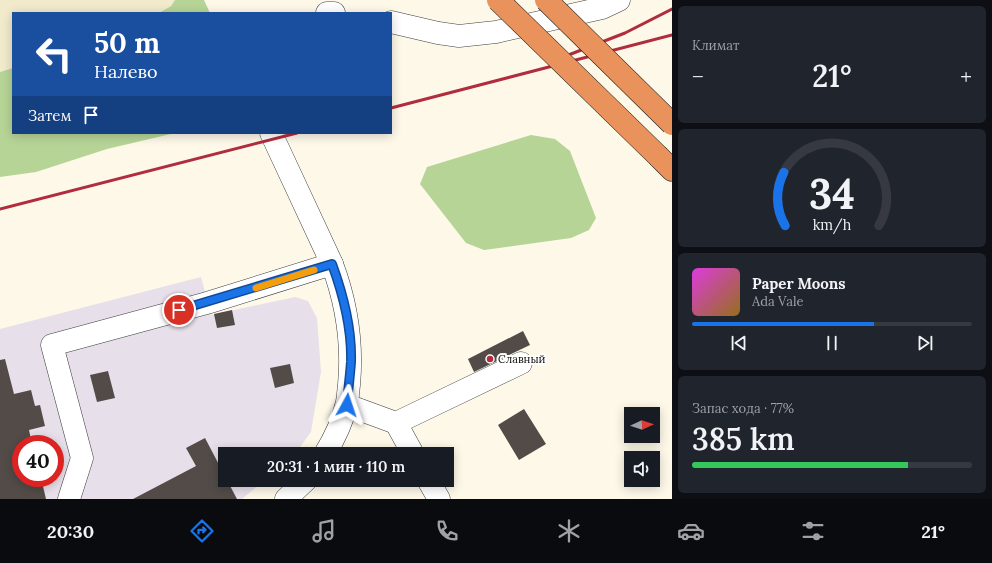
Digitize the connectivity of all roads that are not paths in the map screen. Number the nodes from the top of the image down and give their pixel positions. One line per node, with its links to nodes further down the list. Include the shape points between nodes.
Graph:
1 (498, 0): 7 (highway, bridge)
2 (546, 0): 5 (highway, bridge)
3 (619, 0): 4 (street, via 602,8 496,32 459,36 438,34)
4 (392, 22)
5 (672, 124)
6 (271, 134): 8 (street)
7 (665, 163)
8 (332, 264): 10 (street, via 340,286 348,324 351,361); 16 (street, via 207,303 52,345 82,458)
9 (521, 364): 11 (street)
10 (347, 405): 11 (street); 12 (street)
11 (396, 423): 13 (street)
12 (329, 447)
13 (409, 447)
14 (299, 487): 17 (street)
15 (432, 487): 18 (street)
16 (69, 499)
17 (286, 499)
18 (439, 499)

